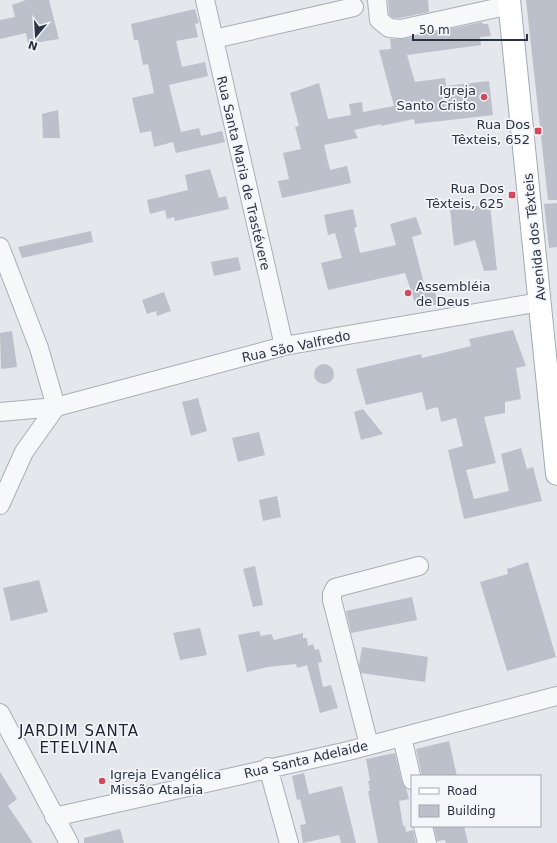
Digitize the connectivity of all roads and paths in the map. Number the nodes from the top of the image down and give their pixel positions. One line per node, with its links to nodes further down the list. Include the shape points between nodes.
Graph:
1 (205, 0): 5 (street, Rua Santa Maria de Trastévere)
2 (377, 0): 3 (street, via 379,20 388,28 401,29)
3 (509, 2): 7 (main road, Avenida dos Têxteis)
4 (354, 7): 5 (street)
5 (214, 39): 9 (street, Rua Santa Maria de Trastévere)
6 (0, 247): 10 (street, via 39,348)
7 (540, 302): 8 (main road, Avenida dos Têxteis); 9 (street, Rua São Valfredo)
8 (551, 342): 12 (main road, Avenida dos Têxteis)
9 (284, 346): 10 (street, Rua São Valfredo)
10 (56, 407): 11 (street, Rua São Valfredo); 13 (street, via 24,452)
11 (0, 412)
12 (557, 474)
13 (0, 505)
14 (419, 566): 18 (street, via 335,588 332,594)
15 (557, 696): 17 (street, Rua Santa Adelaide)
16 (0, 714): 21 (street)
17 (402, 737): 18 (street, Rua Santa Adelaide); 20 (street)
18 (369, 745): 19 (street, Rua Santa Adelaide)
19 (268, 767): 21 (street, Rua Santa Adelaide); 24 (street)
20 (411, 776)
21 (54, 817): 23 (street)
22 (423, 827): 25 (street)
23 (69, 843)
24 (289, 843)
25 (427, 843)

